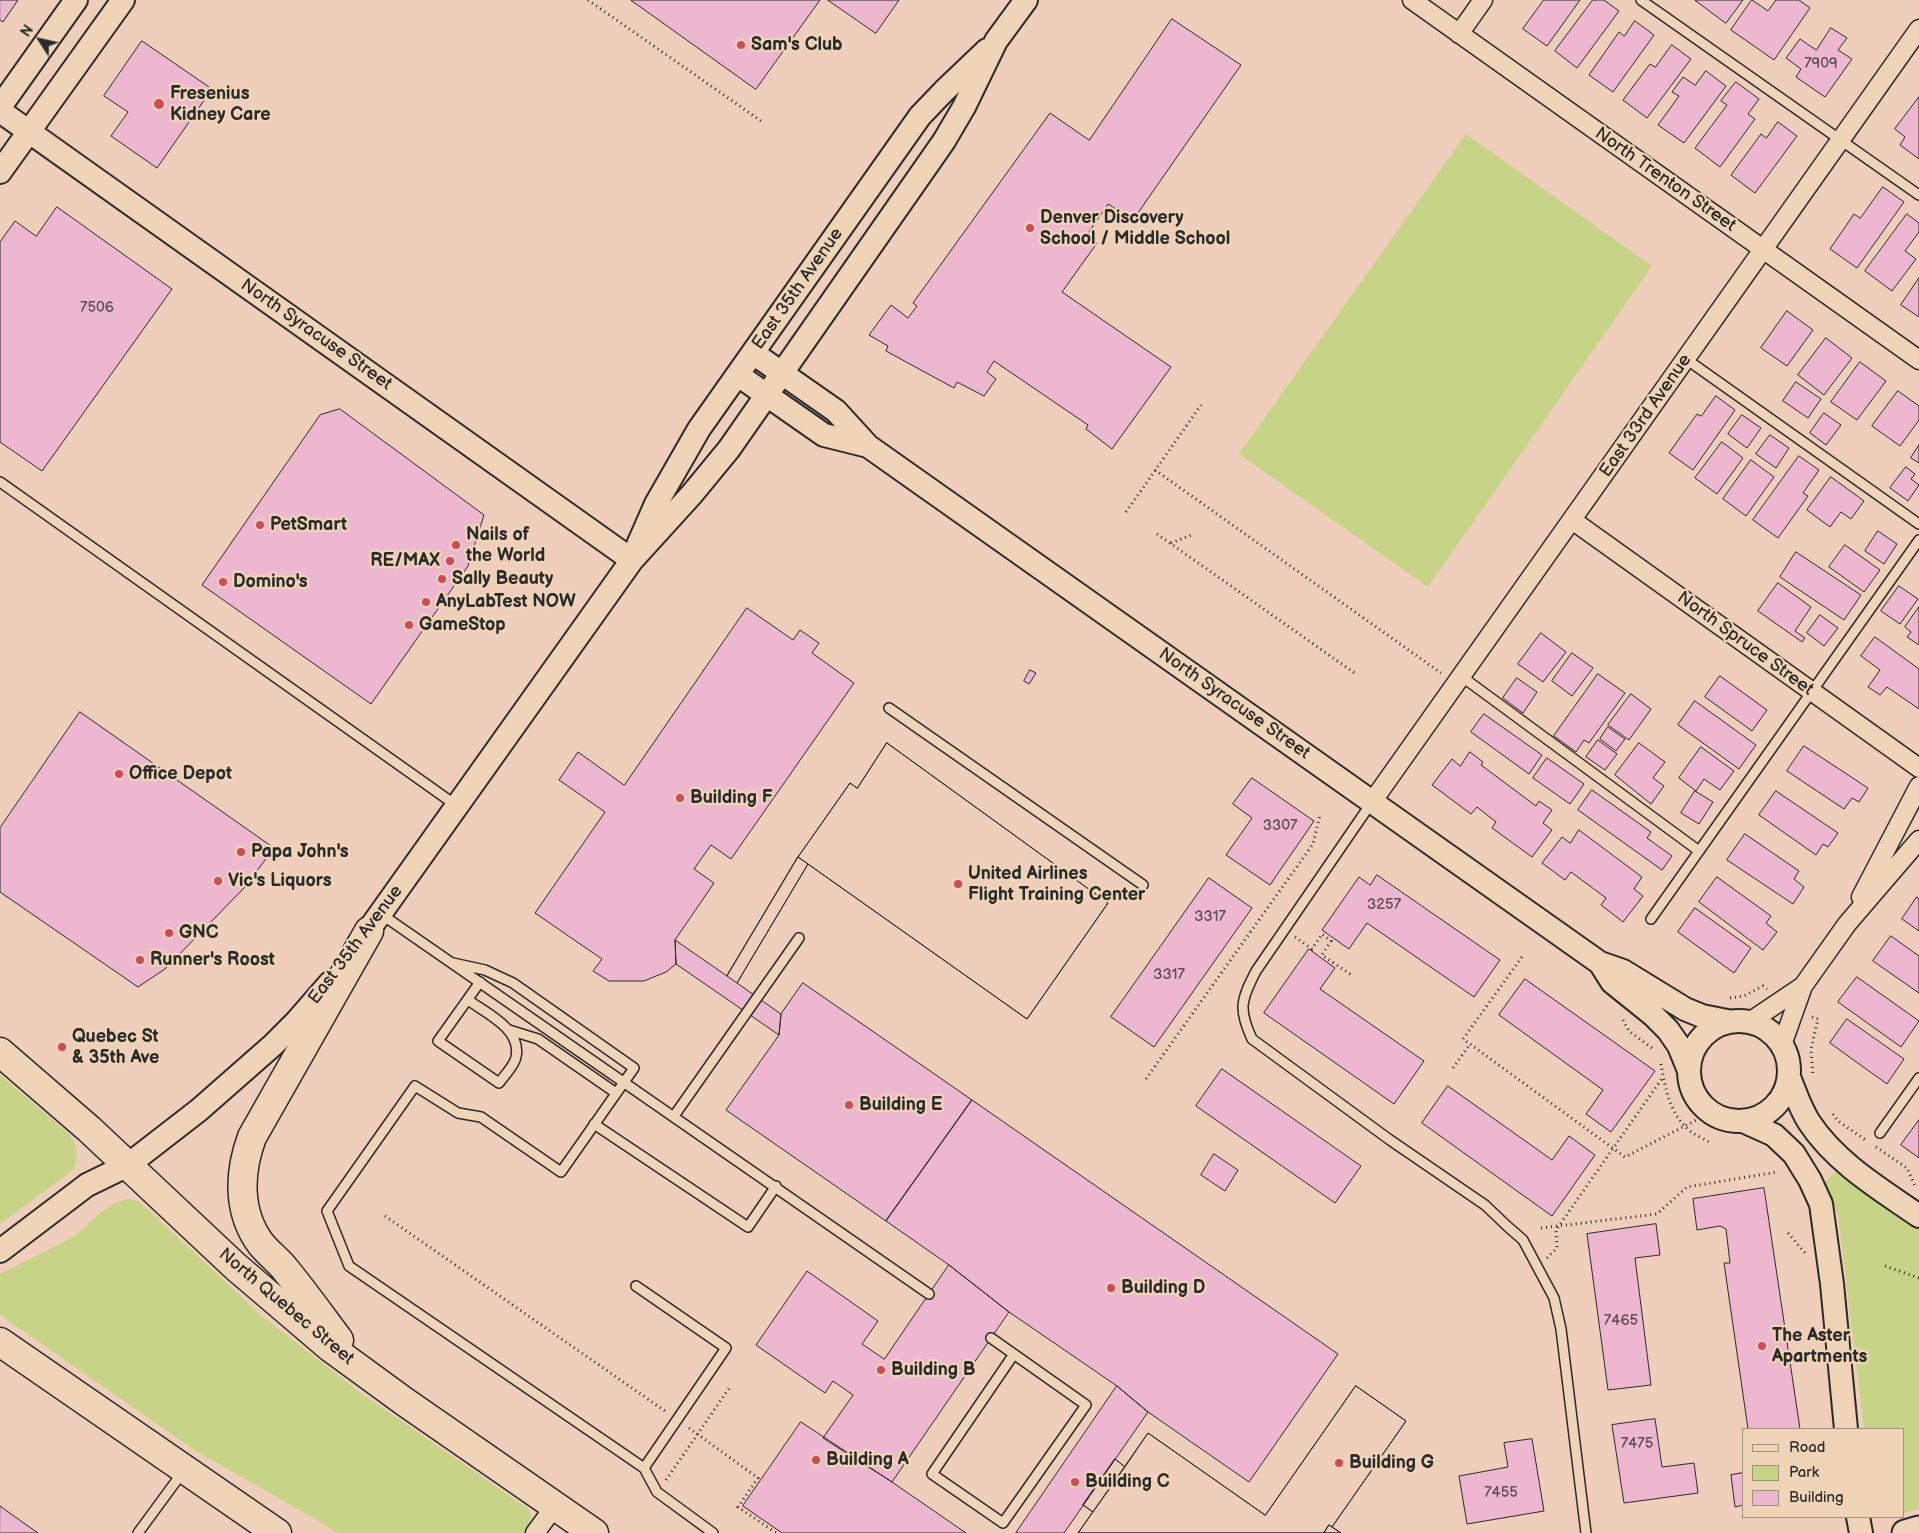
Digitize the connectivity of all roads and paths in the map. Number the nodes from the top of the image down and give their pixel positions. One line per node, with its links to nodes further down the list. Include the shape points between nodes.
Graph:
1 (76, 0): 11 (street)
2 (122, 0): 14 (street)
3 (588, 0): 13 (path)
4 (1026, 0): 10 (street, East 35th Avenue)
5 (1412, 0): 9 (street, North Trenton Street)
6 (1483, 0): 9 (street)
7 (1641, 0): 15 (lane)
8 (1919, 29): 15 (street, East 33rd Avenue)
9 (1459, 34): 18 (street, North Trenton Street)
10 (996, 41): 19 (street, East 35th Avenue, via 920,116); 22 (street, East 35th Avenue, via 944,141)
11 (0, 107)
12 (0, 111): 14 (street, North Syracuse Street)
13 (761, 121)
14 (29, 132): 16 (street); 36 (street, North Syracuse Street)
15 (1841, 140): 17 (lane); 18 (street, East 33rd Avenue)
16 (0, 172)
17 (1919, 195)
18 (1763, 250): 20 (street, East 33rd Avenue); 21 (street, North Trenton Street)
19 (753, 353): 22 (street, North Syracuse Street); 23 (street, East 35th Avenue)
20 (1686, 359): 30 (street, East 33rd Avenue); 31 (lane)
21 (1919, 360)
22 (782, 373): 24 (street, East 35th Avenue); 26 (street, North Syracuse Street, via 836,411)
23 (738, 375): 24 (street, North Syracuse Street); 36 (street, East 35th Avenue, via 676,468 656,504)
24 (766, 395): 26 (street, North Syracuse Street, via 824,435); 36 (street, East 35th Avenue, via 729,449)
25 (1201, 405): 27 (path)
26 (868, 446): 43 (street, North Syracuse Street)
27 (1155, 470): 29 (path); 38 (path)
28 (0, 482): 44 (lane)
29 (1126, 512)
30 (1572, 520): 38 (street, East 33rd Avenue); 39 (street, North Spruce Street)
31 (1919, 524)
32 (1157, 534): 35 (path)
33 (1194, 534): 35 (path)
34 (1919, 540): 39 (lane)
35 (1170, 544): 37 (path)
36 (632, 560): 44 (street, East 35th Avenue)
37 (1356, 674)
38 (1458, 680): 43 (street, East 33rd Avenue); 47 (lane)
39 (1812, 691): 41 (street, North Spruce Street); 47 (lane)
40 (889, 708): 48 (lane)
41 (1919, 768)
42 (1919, 786): 51 (street)
43 (1372, 802): 52 (lane); 56 (street, North Syracuse Street)
44 (458, 806): 50 (street, East 35th Avenue)
45 (1320, 815): 79 (path, via 1313,844)
46 (1919, 840): 51 (street)
47 (1699, 851): 49 (lane)
48 (1143, 885)
49 (1651, 919)
50 (375, 922): 55 (lane); 91 (street, East 35th Avenue, via 320,996 273,1045 199,1110); 108 (main road, via 252,1137 242,1176 242,1196 253,1231)
51 (1847, 924): 59 (street)
52 (1284, 930): 57 (path, via 1312,949 1322,934 1331,941 1322,954); 100 (lane, via 1244,995 1243,1020 1252,1040 1485,1205 1523,1240)
53 (799, 938): 84 (lane)
54 (1522, 957): 68 (path, via 1463,1039)
55 (453, 963): 58 (lane); 80 (lane, via 485,970 513,983 634,1068)
56 (1600, 964): 65 (street, North Syracuse Street, via 1623,970 1685,1009); 74 (street, North Syracuse Street, via 1612,982 1668,1030)
57 (1353, 976)
58 (480, 982): 62 (lane); 80 (lane)
59 (1802, 986): 64 (street); 69 (street)
60 (1772, 995): 61 (path, via 1763,986 1744,996)
61 (1728, 999)
62 (468, 1000): 66 (lane); 66 (lane, via 438,1041 499,1083 516,1058 516,1045)
63 (1804, 1014): 77 (path, via 1818,1019 1811,1049)
64 (1751, 1021): 65 (street); 69 (street, via 1772,1033)
65 (1727, 1022): 74 (street, via 1700,1038)
66 (509, 1030): 81 (lane, via 538,1039)
67 (1629, 1031): 71 (path)
68 (1470, 1044): 73 (path); 90 (path)
69 (1782, 1045): 76 (street, via 1788,1060)
70 (0, 1052): 91 (main road, North Quebec Street)
71 (1656, 1052)
72 (1660, 1058): 75 (path)
73 (1453, 1068)
74 (1688, 1068): 83 (street, via 1690,1085 1698,1101)
75 (1664, 1077): 87 (path, via 1668,1097); 90 (path)
76 (1789, 1077): 85 (street, via 1784,1093 1774,1107 1760,1117); 96 (street, via 1810,1124 1846,1164)
77 (1813, 1078)
78 (1919, 1078): 88 (lane)
79 (1146, 1079)
80 (624, 1082): 81 (lane); 84 (lane)
81 (616, 1093): 86 (lane)
82 (1828, 1110): 94 (path, via 1838,1121 1907,1168)
83 (1710, 1113): 85 (street, via 1726,1120); 87 (path)
84 (674, 1116): 93 (lane)
85 (1743, 1121): 111 (street, via 1774,1136 1794,1154 1821,1204)
86 (594, 1124): 93 (lane, via 748,1227); 113 (lane, via 561,1172 481,1117 458,1113 415,1086 327,1211 350,1266)
87 (1685, 1126): 89 (path); 90 (path, via 1625,1157)
88 (1880, 1133)
89 (1709, 1142)
90 (1613, 1149): 97 (path)
91 (128, 1165): 99 (street, East 35th Avenue, via 87,1185); 108 (main road, North Quebec Street, via 257,1285)
92 (1777, 1172): 97 (path, via 1687,1187 1657,1214)
93 (776, 1186): 104 (lane)
94 (1915, 1186)
95 (385, 1216): 110 (path)
96 (1919, 1216)
97 (1559, 1226): 98 (path); 100 (path, via 1556,1230 1557,1248 1552,1256)
98 (1540, 1228)
99 (0, 1251)
100 (1536, 1266): 125 (lane, via 1554,1298 1561,1329)
101 (1885, 1266): 102 (path)
102 (1919, 1278)
103 (636, 1286): 110 (lane, via 726,1348)
104 (929, 1294)
105 (991, 1338): 107 (lane)
106 (0, 1342): 114 (main road)
107 (1014, 1354): 107 (lane, via 1086,1405 1003,1524 932,1474)
108 (362, 1371): 116 (main road, North Quebec Street)
109 (730, 1387): 112 (path)
110 (677, 1420): 112 (path); 113 (lane)
111 (1846, 1428)
112 (698, 1435): 115 (path); 124 (path, via 758,1478 738,1506)
113 (644, 1468): 115 (lane)
114 (184, 1470): 119 (lane); 120 (main road)
115 (657, 1492): 123 (lane)
116 (555, 1506): 121 (street); 122 (main road, North Quebec Street)
117 (1858, 1518): 126 (street)
118 (1919, 1529): 127 (main road)
119 (138, 1533)
120 (277, 1533)
121 (535, 1533)
122 (594, 1533)
123 (713, 1533)
124 (776, 1533)
125 (1586, 1533)
126 (1861, 1533)
127 (1905, 1533)

